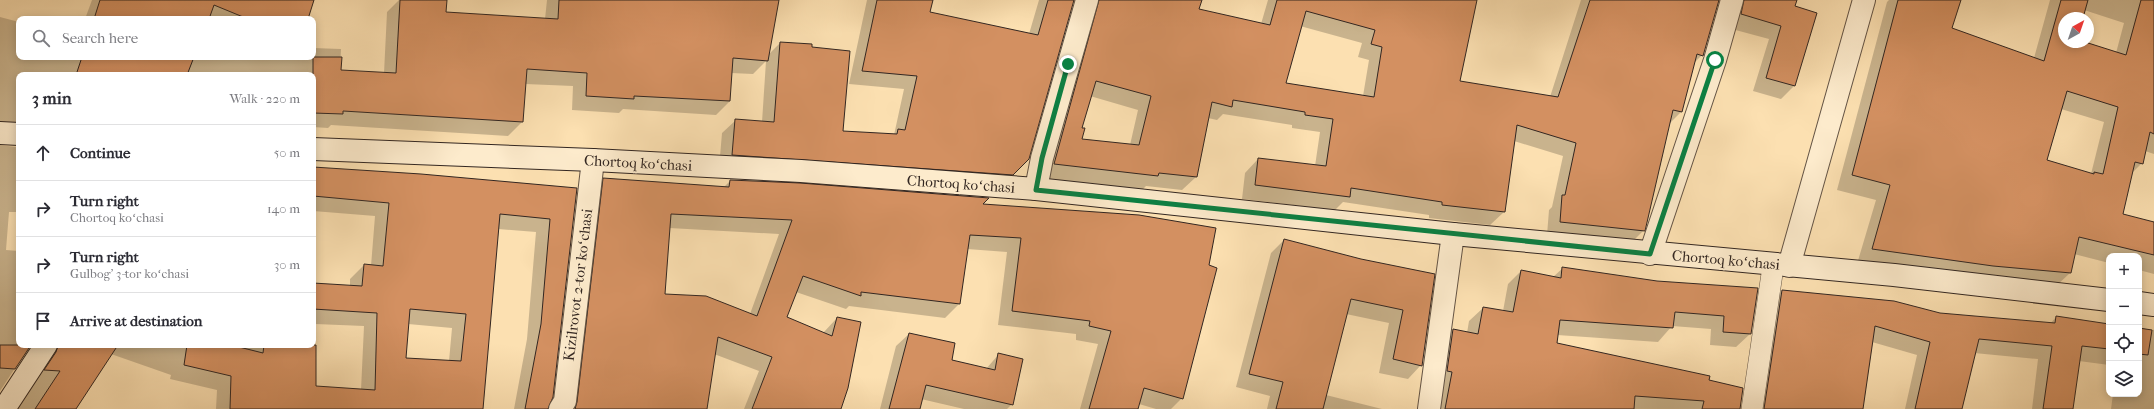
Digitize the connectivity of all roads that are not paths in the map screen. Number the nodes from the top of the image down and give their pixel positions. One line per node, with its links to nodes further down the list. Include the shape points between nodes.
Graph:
1 (1087, 0): 8 (main road, via 1042,158)
2 (1732, 0): 10 (main road, via 1715,60)
3 (1864, 0): 11 (main road)
4 (0, 133): 5 (main road)
5 (16, 134)
6 (316, 149): 7 (main road, Chortoq koʻchasi)
7 (593, 160): 8 (main road, Chortoq koʻchasi, via 801,171); 17 (main road, Kizilrovot 2-tor koʻchasi, via 565,401)
8 (1036, 190): 9 (main road, Chortoq koʻchasi)
9 (1453, 234): 10 (main road, Chortoq koʻchasi); 18 (main road)
10 (1650, 254): 11 (main road, Chortoq koʻchasi)
11 (1781, 266): 12 (main road, Chortoq koʻchasi, via 1902,276); 19 (street)
12 (2106, 300)
13 (2142, 303): 14 (main road)
14 (2154, 305)
15 (44, 348): 16 (main road)
16 (4, 409)
17 (560, 409)
18 (1429, 409)
19 (1752, 409)

